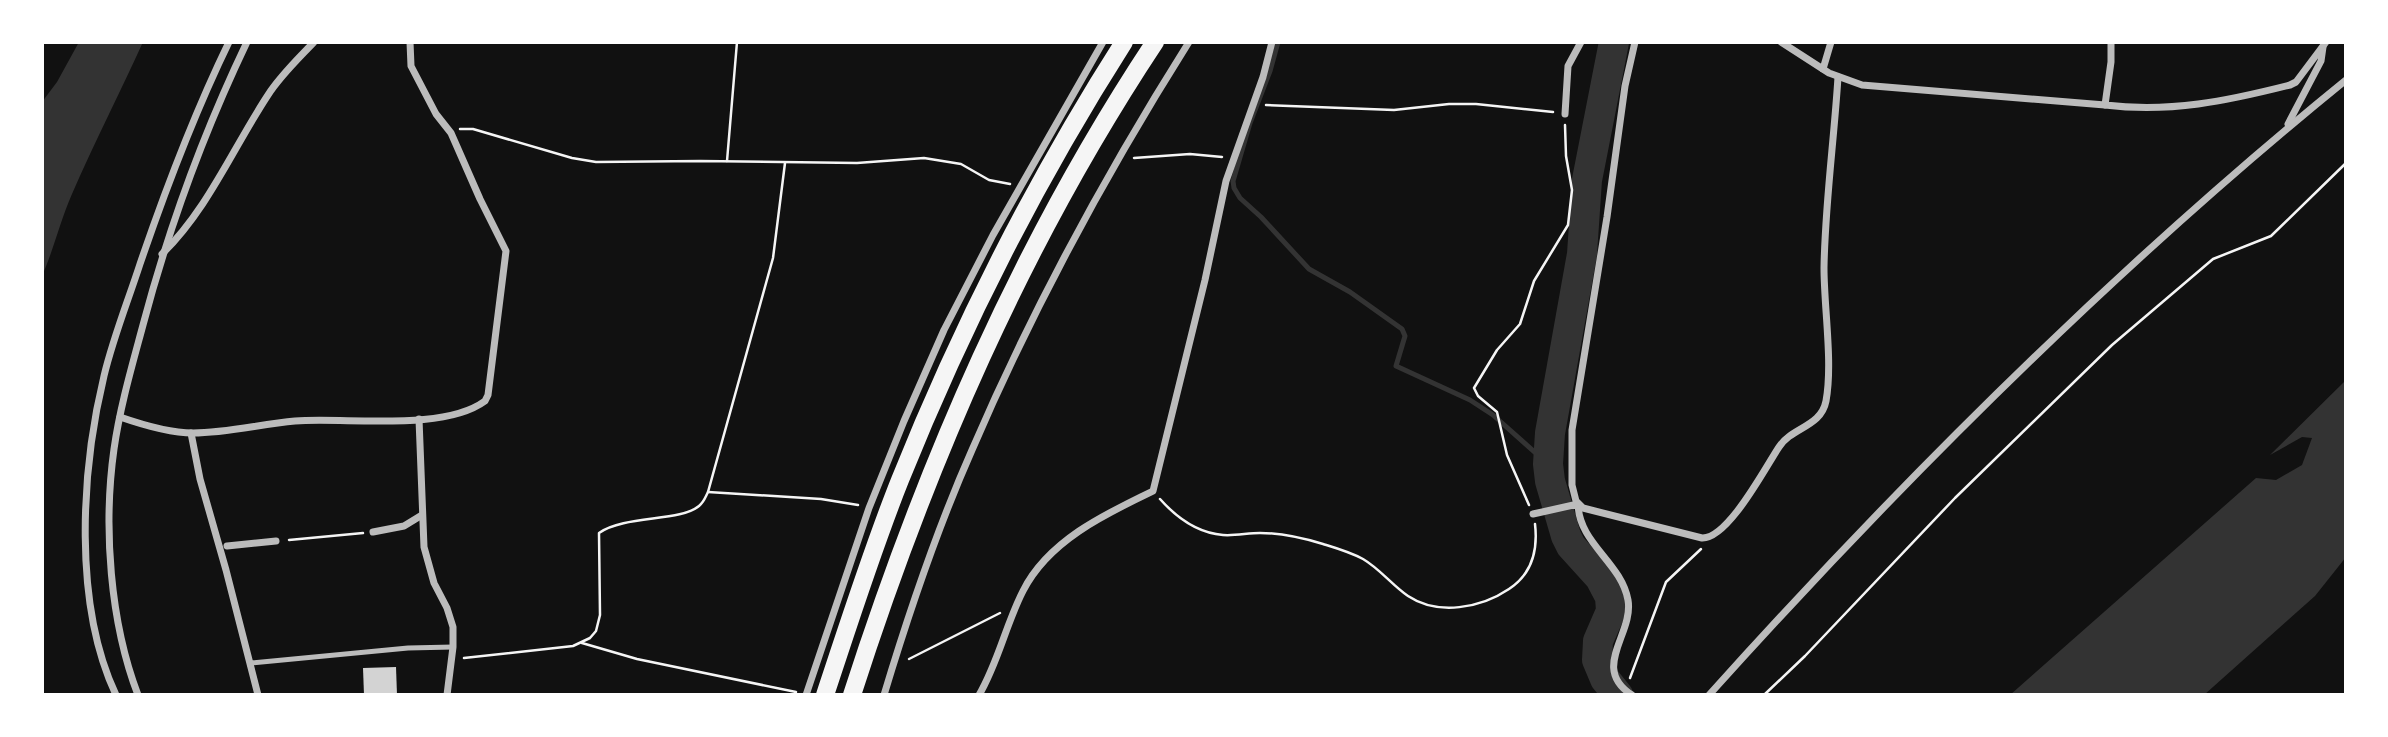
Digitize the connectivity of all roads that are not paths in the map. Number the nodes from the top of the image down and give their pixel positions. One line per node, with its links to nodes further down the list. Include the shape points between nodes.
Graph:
1 (229, 42): 35 (street, via 187,133 157,214 104,375 89,456 85,530 91,607 104,666)
2 (247, 42): 22 (street, via 200,145)
3 (314, 42): 22 (street, via 269,93 187,226)
4 (410, 42): 24 (street, via 411,66 451,132 506,258 485,401)
5 (1103, 42): 39 (street, via 944,330 869,508)
6 (1124, 42): 40 (highway, via 1066,135 944,376 900,481)
7 (1155, 42): 41 (highway, via 1030,254 975,368 913,516)
8 (1189, 42): 42 (street, via 1058,266 971,452 911,609)
9 (1272, 42): 43 (street, via 1232,158 1153,491 1060,546 1032,575)
10 (1581, 42): 20 (street, via 1568,66)
11 (1635, 42): 26 (street, via 1572,430 1572,485)
12 (1781, 42): 16 (street)
13 (1831, 42): 16 (street)
14 (2111, 42): 19 (street)
15 (2325, 44): 19 (street, via 2290,85 2171,108); 21 (street, via 2321,61)
16 (1823, 69): 17 (street)
17 (1838, 78): 19 (street, via 1878,87); 26 (street, via 1825,243 1825,404 1814,422 1785,438 1746,499 1715,534 1702,538)
18 (2346, 80): 21 (street)
19 (2105, 105)
20 (1565, 114)
21 (2285, 130): 44 (street, via 2178,223 1948,442)
22 (162, 255): 23 (street)
23 (120, 417): 25 (street); 36 (street, via 110,483 112,569 122,646)
24 (419, 419): 25 (street, via 294,421); 28 (street)
25 (191, 433): 33 (street)
26 (1578, 504): 27 (street); 34 (street, via 1583,528 1626,592 1628,616 1613,661 1618,681)
27 (1533, 514)
28 (422, 515): 29 (street, via 404,526); 32 (street, via 426,556 449,613)
29 (373, 532)
30 (276, 541): 31 (street)
31 (227, 546)
32 (453, 647): 33 (lane); 38 (street)
33 (251, 663): 37 (street)
34 (1629, 693)
35 (116, 695)
36 (138, 695)
37 (258, 695)
38 (447, 695)
39 (806, 695)
40 (825, 695)
41 (852, 695)
42 (884, 695)
43 (979, 695)
44 (1709, 695)

